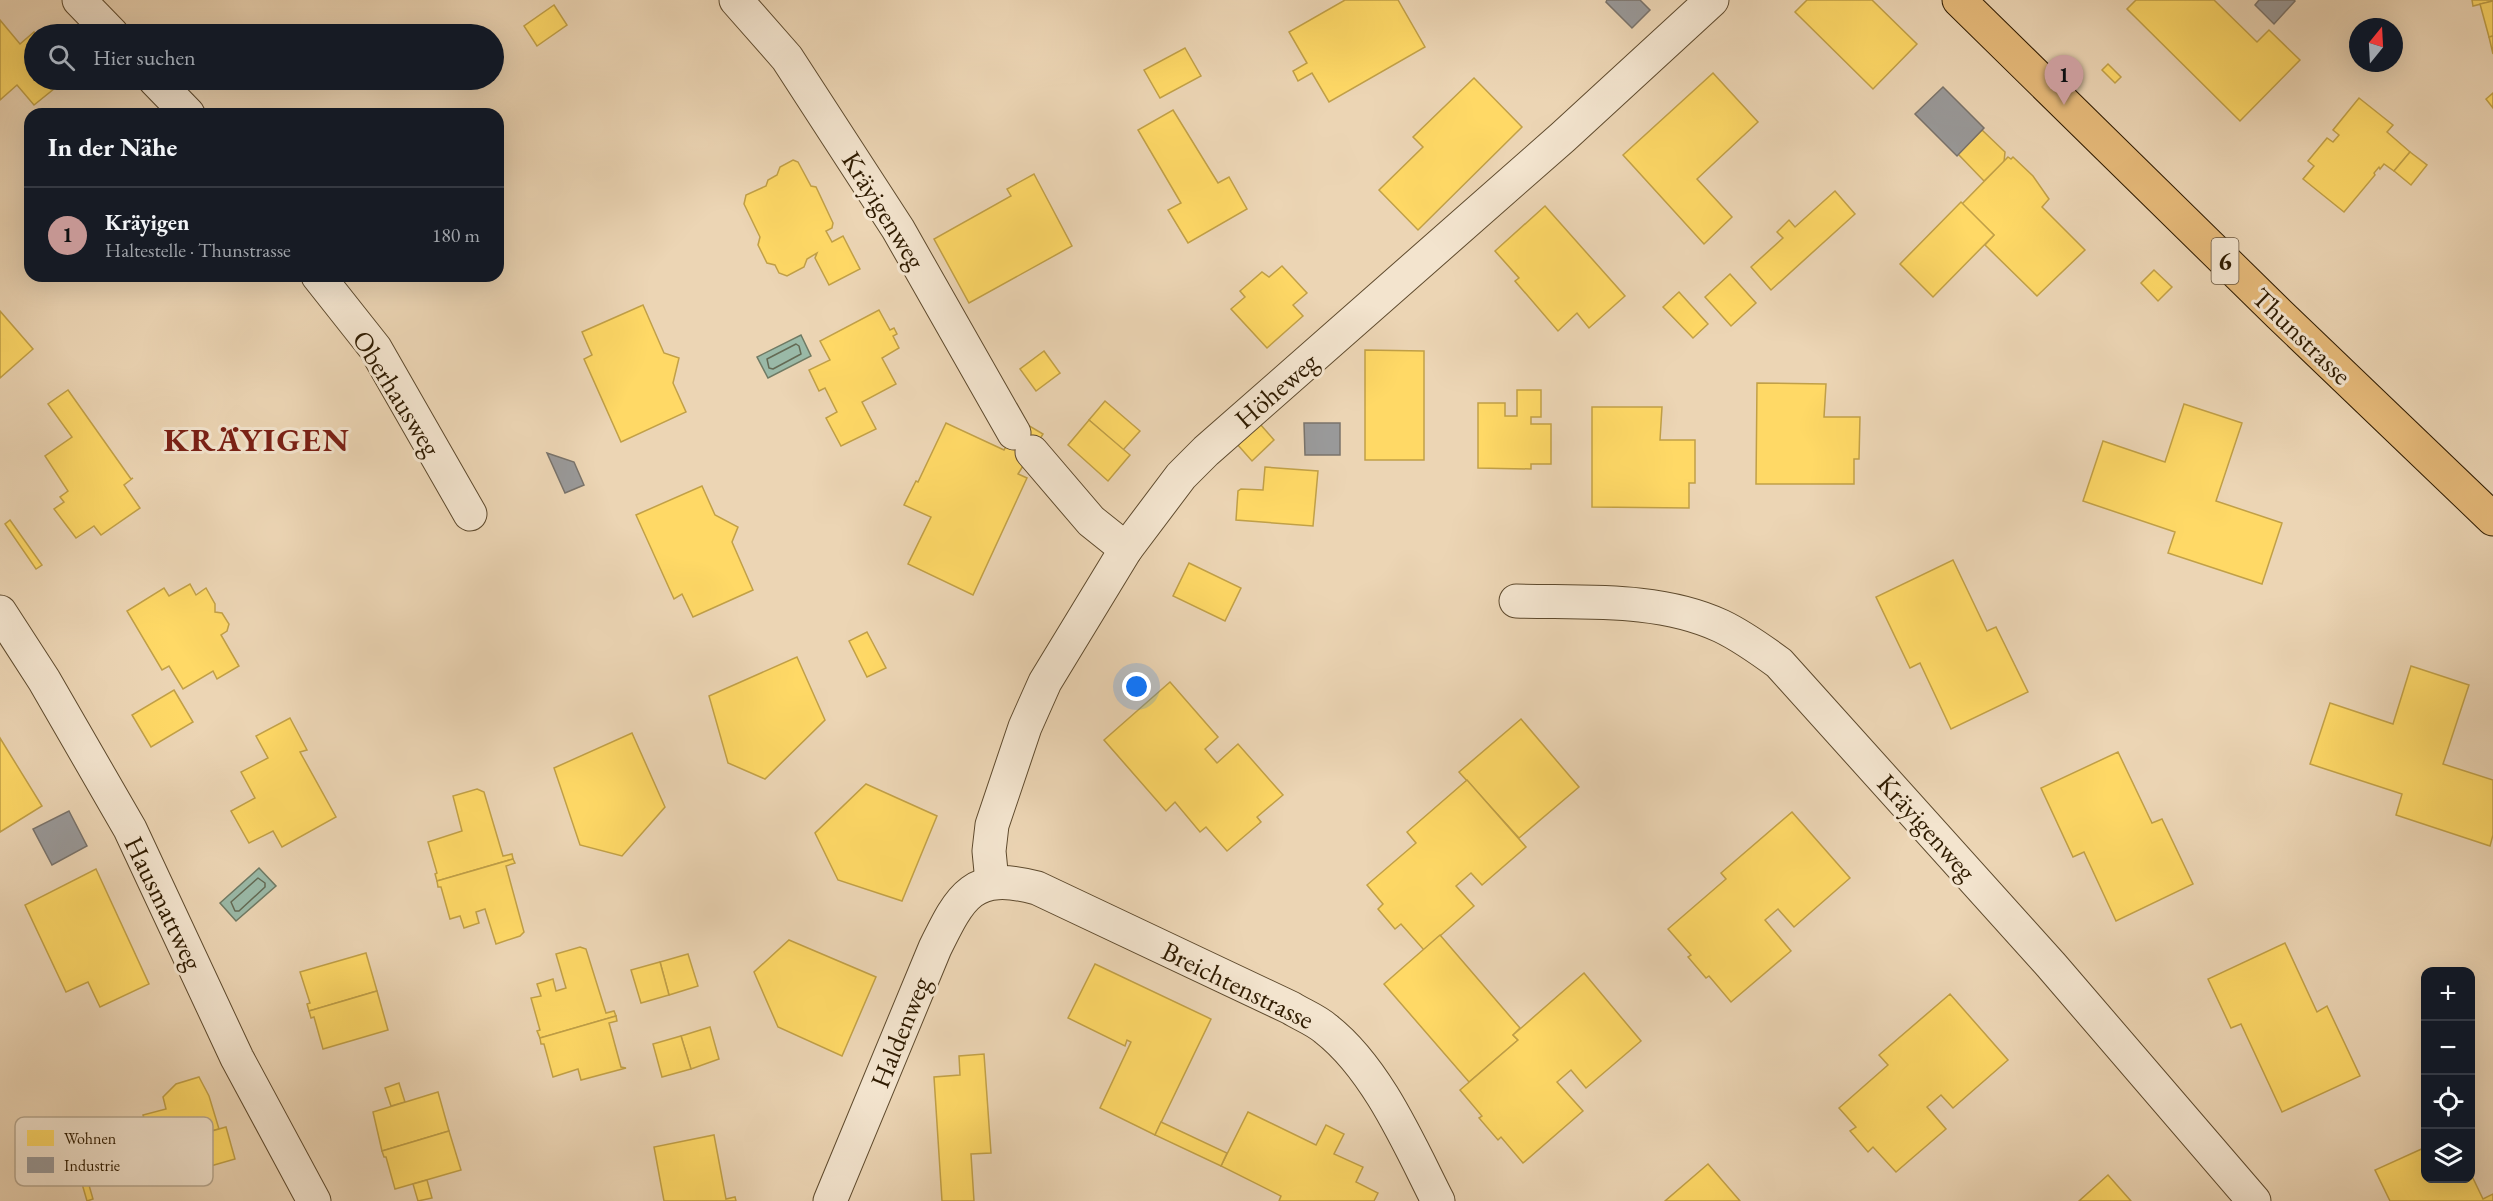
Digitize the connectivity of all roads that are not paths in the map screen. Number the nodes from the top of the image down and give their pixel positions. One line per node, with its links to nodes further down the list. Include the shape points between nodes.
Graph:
1 (79, 0): 5 (street)
2 (736, 0): 11 (street, Kräyigenweg, via 787,58 898,229 1023,442 1091,521)
3 (1712, 0): 11 (street, Höheweg, via 1563,137 1206,451 1181,476)
4 (1959, 0): 10 (main road, Thunstrasse / 6)
5 (102, 24)
6 (165, 90): 7 (street)
7 (182, 108)
8 (323, 282): 9 (street, Oberhausweg, via 375,348)
9 (470, 514)
10 (2493, 519)
11 (1126, 549): 14 (street, Höheweg, via 1067,643 1025,727 992,825)
12 (1516, 601): 18 (street, Kräyigenweg, via 1634,604 1681,612 1720,625 1752,642 1779,663 2050,965)
13 (0, 612): 15 (street, Hausmattweg, via 130,829 237,1058)
14 (992, 882): 16 (street, Haldenweg, via 969,892 952,914); 17 (street, Breichtenstrasse, via 1037,888 1291,1008 1325,1028 1349,1050 1376,1087)
15 (314, 1201)
16 (830, 1201)
17 (1438, 1201)
18 (2254, 1201)

